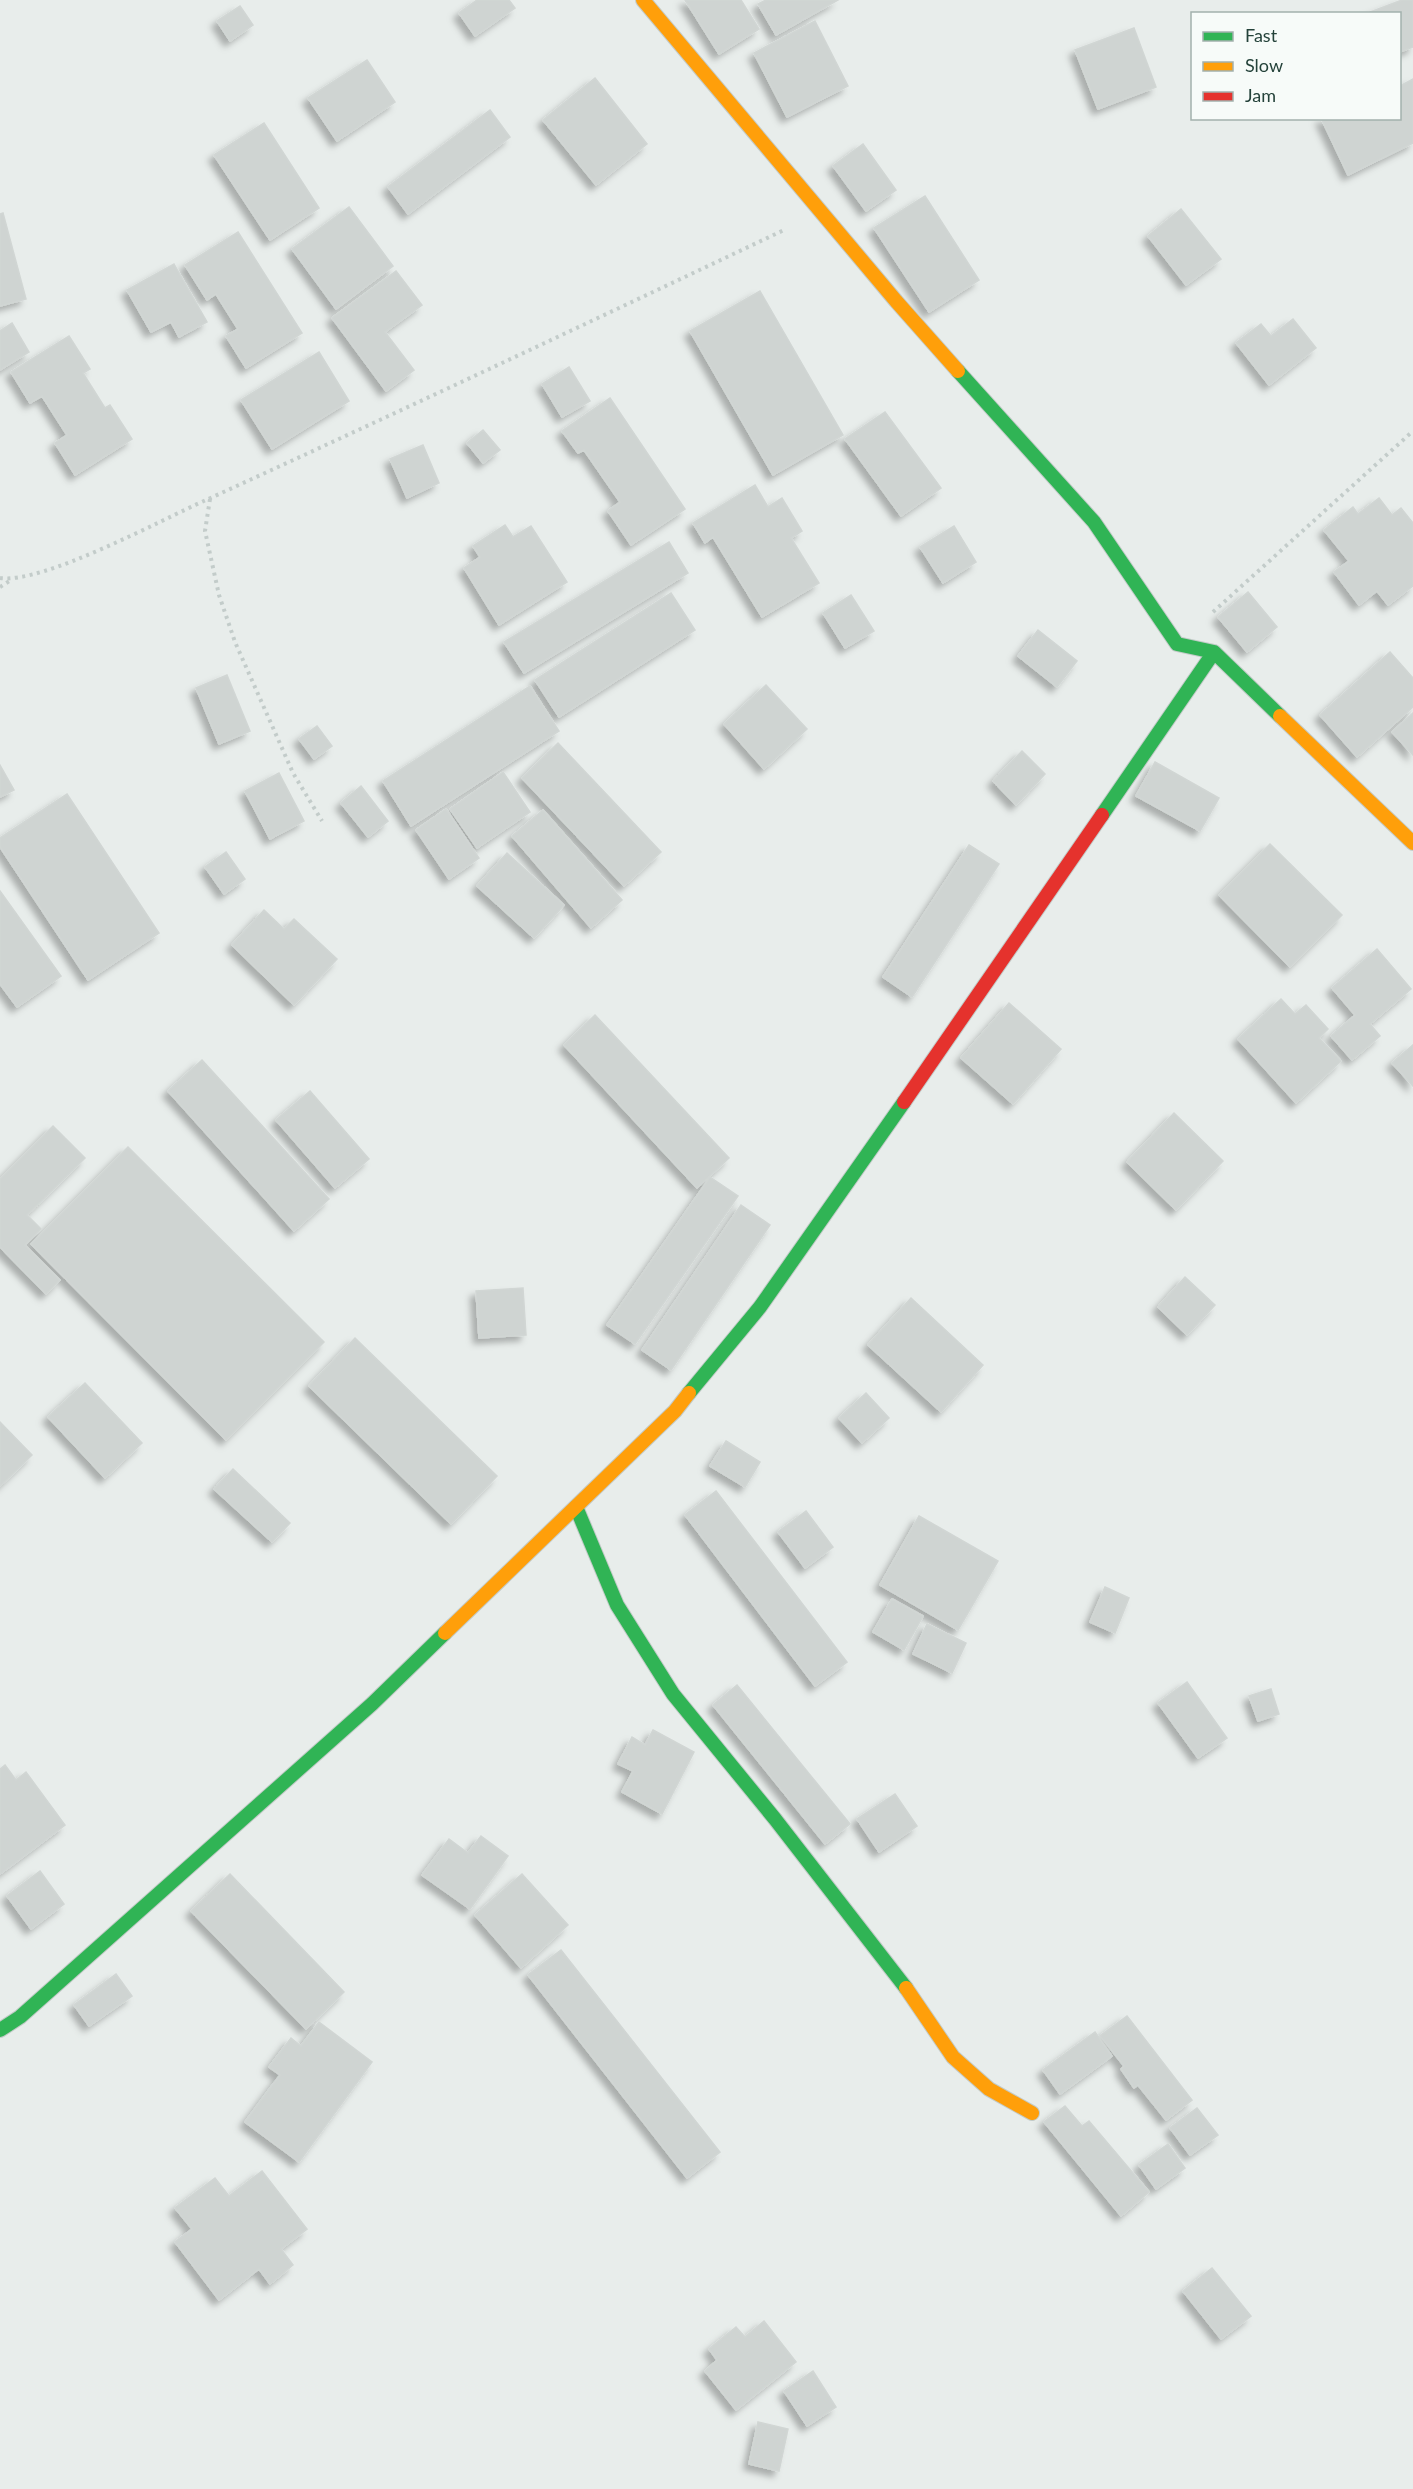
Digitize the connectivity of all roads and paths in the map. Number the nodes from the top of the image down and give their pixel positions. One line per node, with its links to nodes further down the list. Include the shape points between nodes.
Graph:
1 (643, 0): 2 (street)
2 (822, 211): 4 (path); 8 (street, via 896,301 1094,522)
3 (1413, 431): 8 (path)
4 (210, 498): 6 (path, via 66,564); 10 (path, via 205,531 234,642 293,773)
5 (0, 578): 6 (path)
6 (12, 580): 7 (path)
7 (0, 587)
8 (1177, 644): 9 (street)
9 (1214, 652): 11 (street); 12 (street, via 760,1307 675,1411)
10 (322, 821)
11 (1413, 843)
12 (576, 1507): 13 (street, via 372,1704 20,2017); 14 (street, via 616,1605 674,1694 919,2005 953,2057 989,2089)
13 (0, 2030)
14 (1032, 2114)

